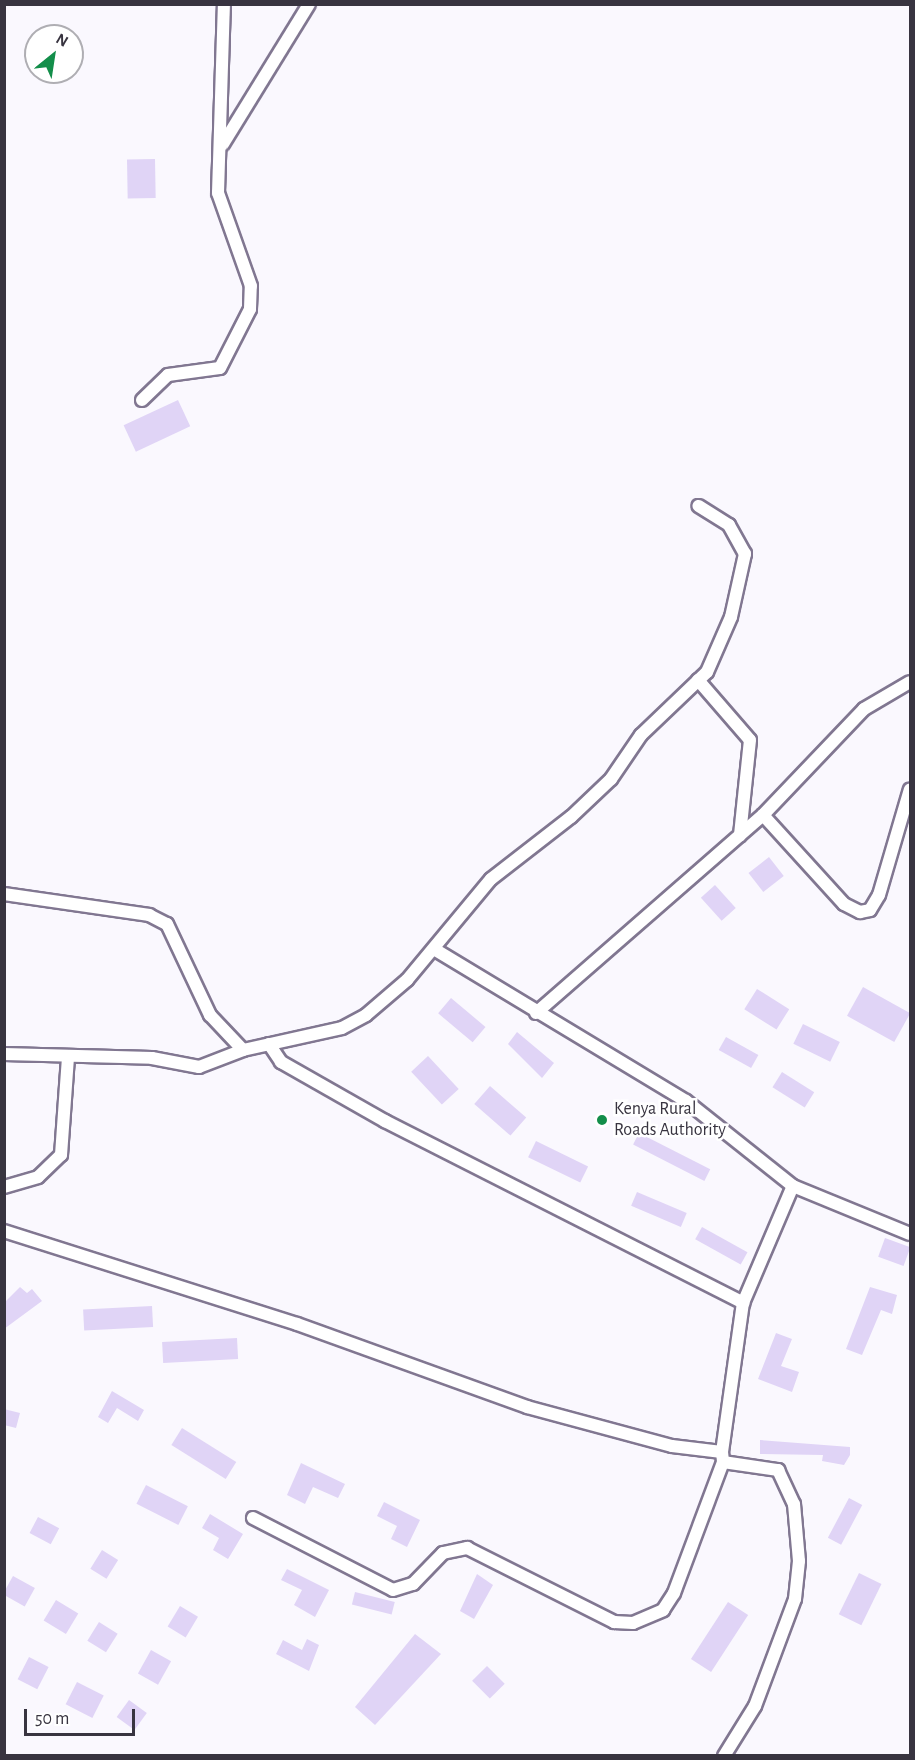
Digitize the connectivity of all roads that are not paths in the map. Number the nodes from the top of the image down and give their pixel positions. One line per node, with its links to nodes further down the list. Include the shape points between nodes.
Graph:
1 (224, 4): 3 (street)
2 (309, 4): 3 (street)
3 (222, 147): 4 (street, via 219,193 250,286 250,309 220,368 168,375)
4 (142, 400)
5 (698, 506): 6 (street, via 729,525 745,554 720,651)
6 (698, 680): 10 (street, via 750,740); 12 (street, via 641,735 611,779 572,817 491,879)
7 (910, 682): 9 (street, via 864,709)
8 (910, 789): 9 (street, via 879,895 870,910 860,912 844,904)
9 (763, 815): 10 (street)
10 (740, 835): 13 (street)
11 (4, 894): 15 (street, via 149,915 167,924 210,1015)
12 (434, 949): 13 (street); 14 (street, via 407,980 354,1023)
13 (536, 1013): 18 (street, via 686,1101)
14 (269, 1044): 15 (street); 22 (street, via 281,1062 384,1121)
15 (243, 1050): 17 (street, via 199,1067 152,1058)
16 (4, 1054): 17 (street)
17 (68, 1058): 19 (street, via 61,1155 38,1177)
18 (793, 1186): 21 (street); 22 (street)
19 (4, 1187)
20 (4, 1231): 23 (street, via 297,1324 527,1407)
21 (910, 1234)
22 (743, 1303): 23 (street)
23 (723, 1457): 24 (street, via 674,1593 663,1610 633,1623 614,1622 467,1548 443,1553 413,1584 393,1590); 25 (street, via 778,1470 794,1504 799,1561 795,1599 777,1653 755,1706)
24 (253, 1518)
25 (724, 1755)

